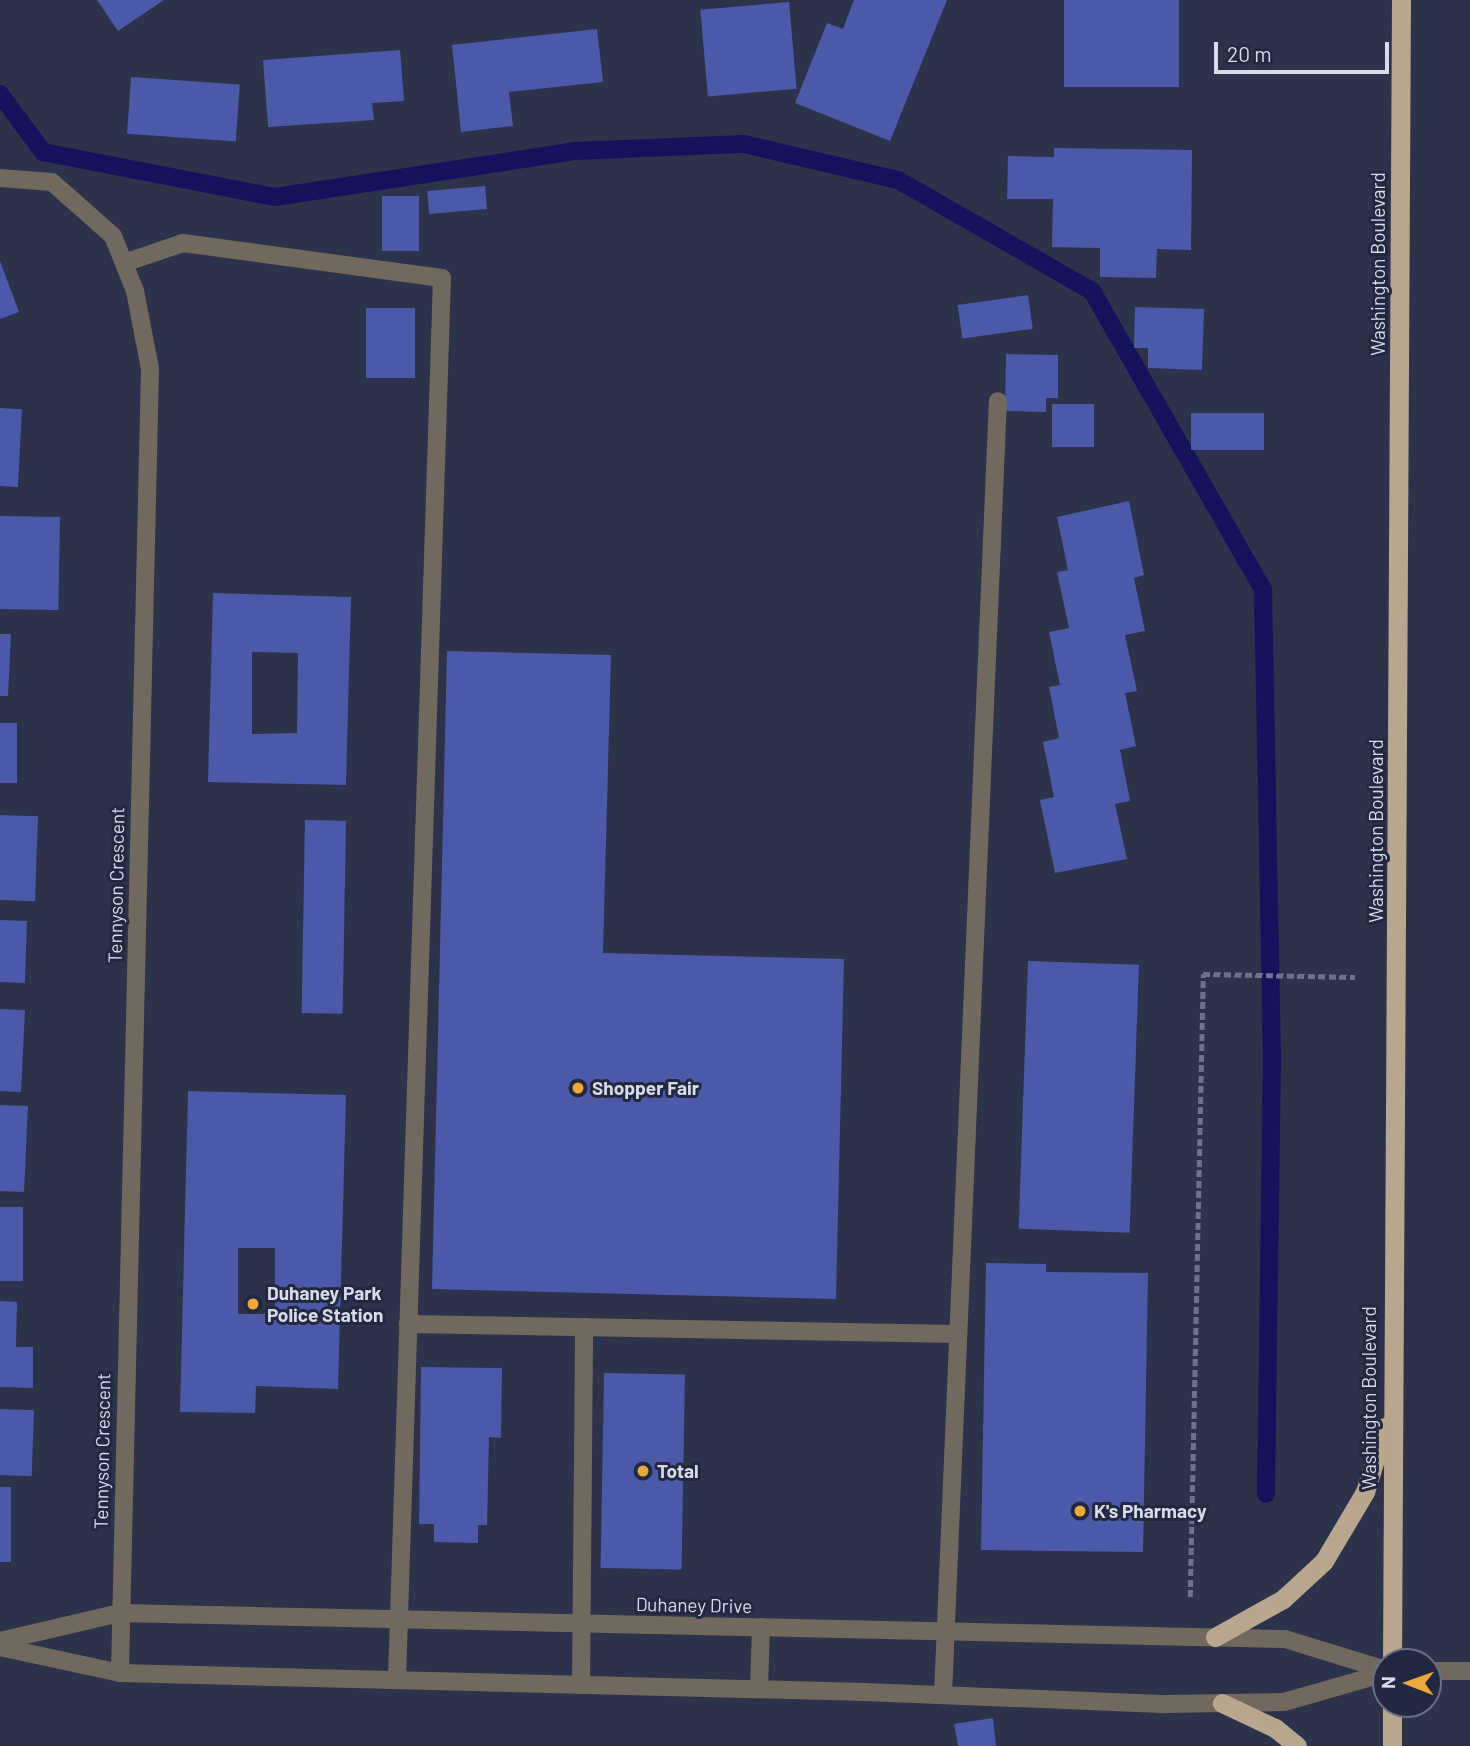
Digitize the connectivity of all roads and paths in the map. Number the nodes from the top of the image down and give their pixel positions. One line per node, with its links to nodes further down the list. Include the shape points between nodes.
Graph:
1 (1401, 0): 9 (highway, Washington Boulevard, via 1398,978)
2 (0, 178): 3 (street, Tennyson Crescent, via 52,182 113,236)
3 (124, 263): 6 (street, via 183,243 442,278); 10 (street, Tennyson Crescent, via 135,290 150,369)
4 (998, 401): 8 (street)
5 (1316, 977): 15 (path, via 1203,974)
6 (408, 1324): 7 (street); 11 (street)
7 (584, 1327): 8 (street); 12 (street)
8 (958, 1334): 14 (street)
9 (1391, 1407): 16 (highway, via 1365,1492 1324,1561 1283,1599); 19 (highway, Washington Boulevard)
10 (119, 1613): 11 (street, Duhaney Drive); 17 (street, Duhaney Drive); 23 (street, Tennyson Crescent)
11 (398, 1619): 12 (street, Duhaney Drive); 25 (street)
12 (582, 1623): 13 (street, Duhaney Drive); 26 (street)
13 (761, 1627): 14 (street, Duhaney Drive); 27 (street)
14 (946, 1631): 15 (street, Duhaney Drive); 28 (street)
15 (1190, 1636): 16 (street, Duhaney Drive)
16 (1215, 1637): 20 (street, Duhaney Drive, via 1285,1639)
17 (0, 1641)
18 (0, 1647): 23 (street, Duhaney Drive)
19 (1392, 1648)
20 (1372, 1667)
21 (1442, 1671): 22 (street)
22 (1470, 1671)
23 (120, 1673): 25 (street, Duhaney Drive)
24 (1372, 1675): 29 (street, Duhaney Drive, via 1284,1702)
25 (397, 1680): 26 (street, Duhaney Drive)
26 (581, 1685): 27 (street, Duhaney Drive)
27 (759, 1689): 28 (street, Duhaney Drive)
28 (943, 1695): 29 (street, Duhaney Drive)
29 (1222, 1703): 31 (highway, via 1275,1728)
30 (1392, 1718): 32 (highway)
31 (1297, 1746)
32 (1392, 1746)

